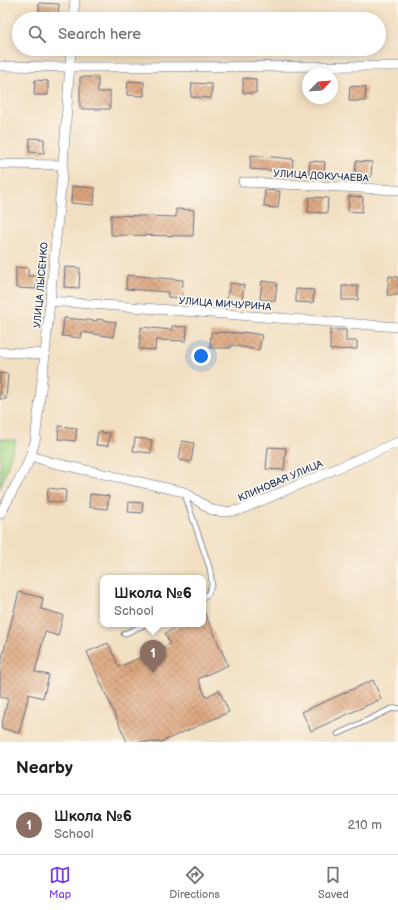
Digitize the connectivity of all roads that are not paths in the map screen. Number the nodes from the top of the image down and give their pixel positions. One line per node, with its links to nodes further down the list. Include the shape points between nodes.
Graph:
1 (75, 0): 2 (street)
2 (74, 12)
3 (71, 56): 6 (street, УЛИЦА ЛЫСЕНКО)
4 (0, 66): 6 (street)
5 (398, 66): 6 (street)
6 (70, 67): 8 (street, УЛИЦА ЛЫСЕНКО)
7 (0, 164): 8 (street)
8 (63, 165): 11 (street, УЛИЦА ЛЫСЕНКО)
9 (243, 182): 10 (street, УЛИЦА ДОКУЧАЕВА)
10 (398, 190)
11 (50, 301): 12 (street, УЛИЦА МИЧУРИНА); 14 (street, УЛИЦА ЛЫСЕНКО)
12 (398, 327)
13 (0, 352): 14 (street)
14 (45, 354): 16 (street, УЛИЦА ЛЫСЕНКО, via 36,442)
15 (398, 442): 17 (street, КЛИНОВАЯ УЛИЦА, via 240,510 212,510)
16 (31, 456): 17 (street, КЛИНОВАЯ УЛИЦА); 18 (street, УЛИЦА ЛЫСЕНКО)
17 (184, 492): 19 (lane, via 210,569 212,584)
18 (0, 514)
19 (206, 595)
20 (139, 627): 21 (lane)
21 (124, 634)
22 (398, 708): 23 (lane)
23 (338, 734)

